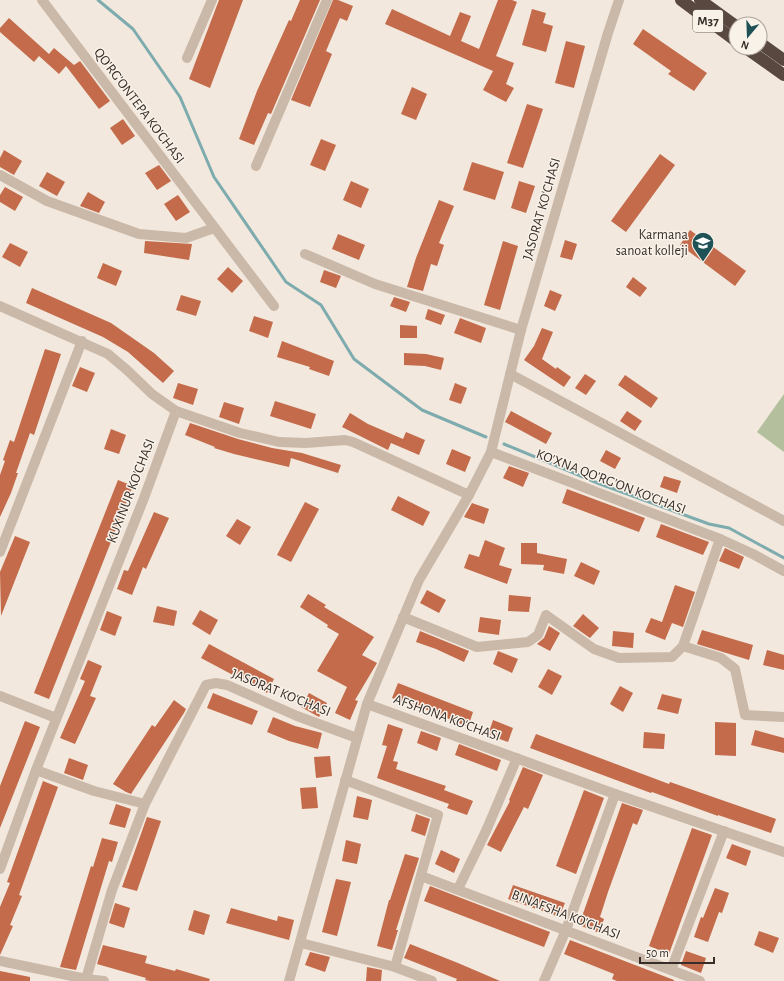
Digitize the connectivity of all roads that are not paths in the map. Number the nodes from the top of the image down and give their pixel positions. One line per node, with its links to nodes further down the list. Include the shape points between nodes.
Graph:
1 (42, 0): 16 (street, QO'RG'ONTEPA KO'CHASI)
2 (212, 0): 11 (street)
3 (327, 0): 14 (street)
4 (619, 0): 20 (street, JASORAT KO'CHASI)
5 (681, 0): 8 (highway, M37)
6 (700, 0): 7 (highway, M37)
7 (728, 20)
8 (728, 35)
9 (768, 49): 12 (highway)
10 (757, 56): 13 (highway)
11 (187, 58)
12 (784, 60)
13 (784, 75)
14 (256, 166)
15 (0, 175): 16 (street, via 47,201 139,234 186,238)
16 (214, 228): 19 (street, QO'RG'ONTEPA KO'CHASI)
17 (305, 254): 20 (street, via 375,284)
18 (0, 306): 21 (street)
19 (274, 306)
20 (521, 330): 22 (street, JASORAT KO'CHASI)
21 (82, 341): 23 (street, via 108,354 152,394); 28 (street)
22 (510, 374): 24 (street, JASORAT KO'CHASI); 26 (street)
23 (176, 411): 25 (street, via 240,433 279,442 354,442); 35 (street, KUXINUR KO'CHASI)
24 (491, 452): 25 (street, JASORAT KO'CHASI); 27 (street, KO'XNA QO'RG'ON KO'CHASI)
25 (468, 495): 30 (street, JASORAT KO'CHASI, via 418,580)
26 (784, 521)
27 (720, 539): 29 (street, KO'XNA QO'RG'ON KO'CHASI); 31 (street)
28 (0, 552)
29 (784, 572)
30 (403, 618): 31 (street, via 477,647 528,642 538,635 546,615 594,648 619,658 672,657); 33 (street, JASORAT KO'CHASI)
31 (683, 646): 34 (street, via 721,658 735,669 745,715)
32 (0, 696): 35 (street)
33 (367, 704): 36 (street, JASORAT KO'CHASI); 37 (street, AFSHONA KO'CHASI)
34 (784, 717)
35 (56, 718): 38 (street, KUXINUR KO'CHASI)
36 (357, 738): 39 (street, JASORAT KO'CHASI); 41 (street, JASORAT KO'CHASI, via 297,716 227,685 206,685)
37 (517, 758): 40 (street, AFSHONA KO'CHASI); 46 (street)
38 (36, 770): 41 (street, via 94,791); 44 (street, KUXINUR KO'CHASI)
39 (345, 780): 45 (street, via 438,815); 48 (street, JASORAT KO'CHASI)
40 (615, 794): 42 (street, AFSHONA KO'CHASI); 47 (street)
41 (145, 804): 52 (street, JASORAT KO'CHASI, via 112,890)
42 (724, 831): 43 (street, AFSHONA KO'CHASI); 51 (street)
43 (784, 852)
44 (0, 869)
45 (421, 876): 46 (street, BINAFSHA KO'CHASI); 50 (street)
46 (458, 889): 47 (street, BINAFSHA KO'CHASI)
47 (566, 930): 51 (street, BINAFSHA KO'CHASI); 56 (street)
48 (301, 943): 50 (street); 54 (street, JASORAT KO'CHASI)
49 (0, 961): 52 (street)
50 (395, 968): 55 (street)
51 (671, 970): 57 (street, BINAFSHA KO'CHASI)
52 (86, 979): 53 (street)
53 (104, 981)
54 (289, 981)
55 (432, 981)
56 (544, 981)
57 (700, 981)

